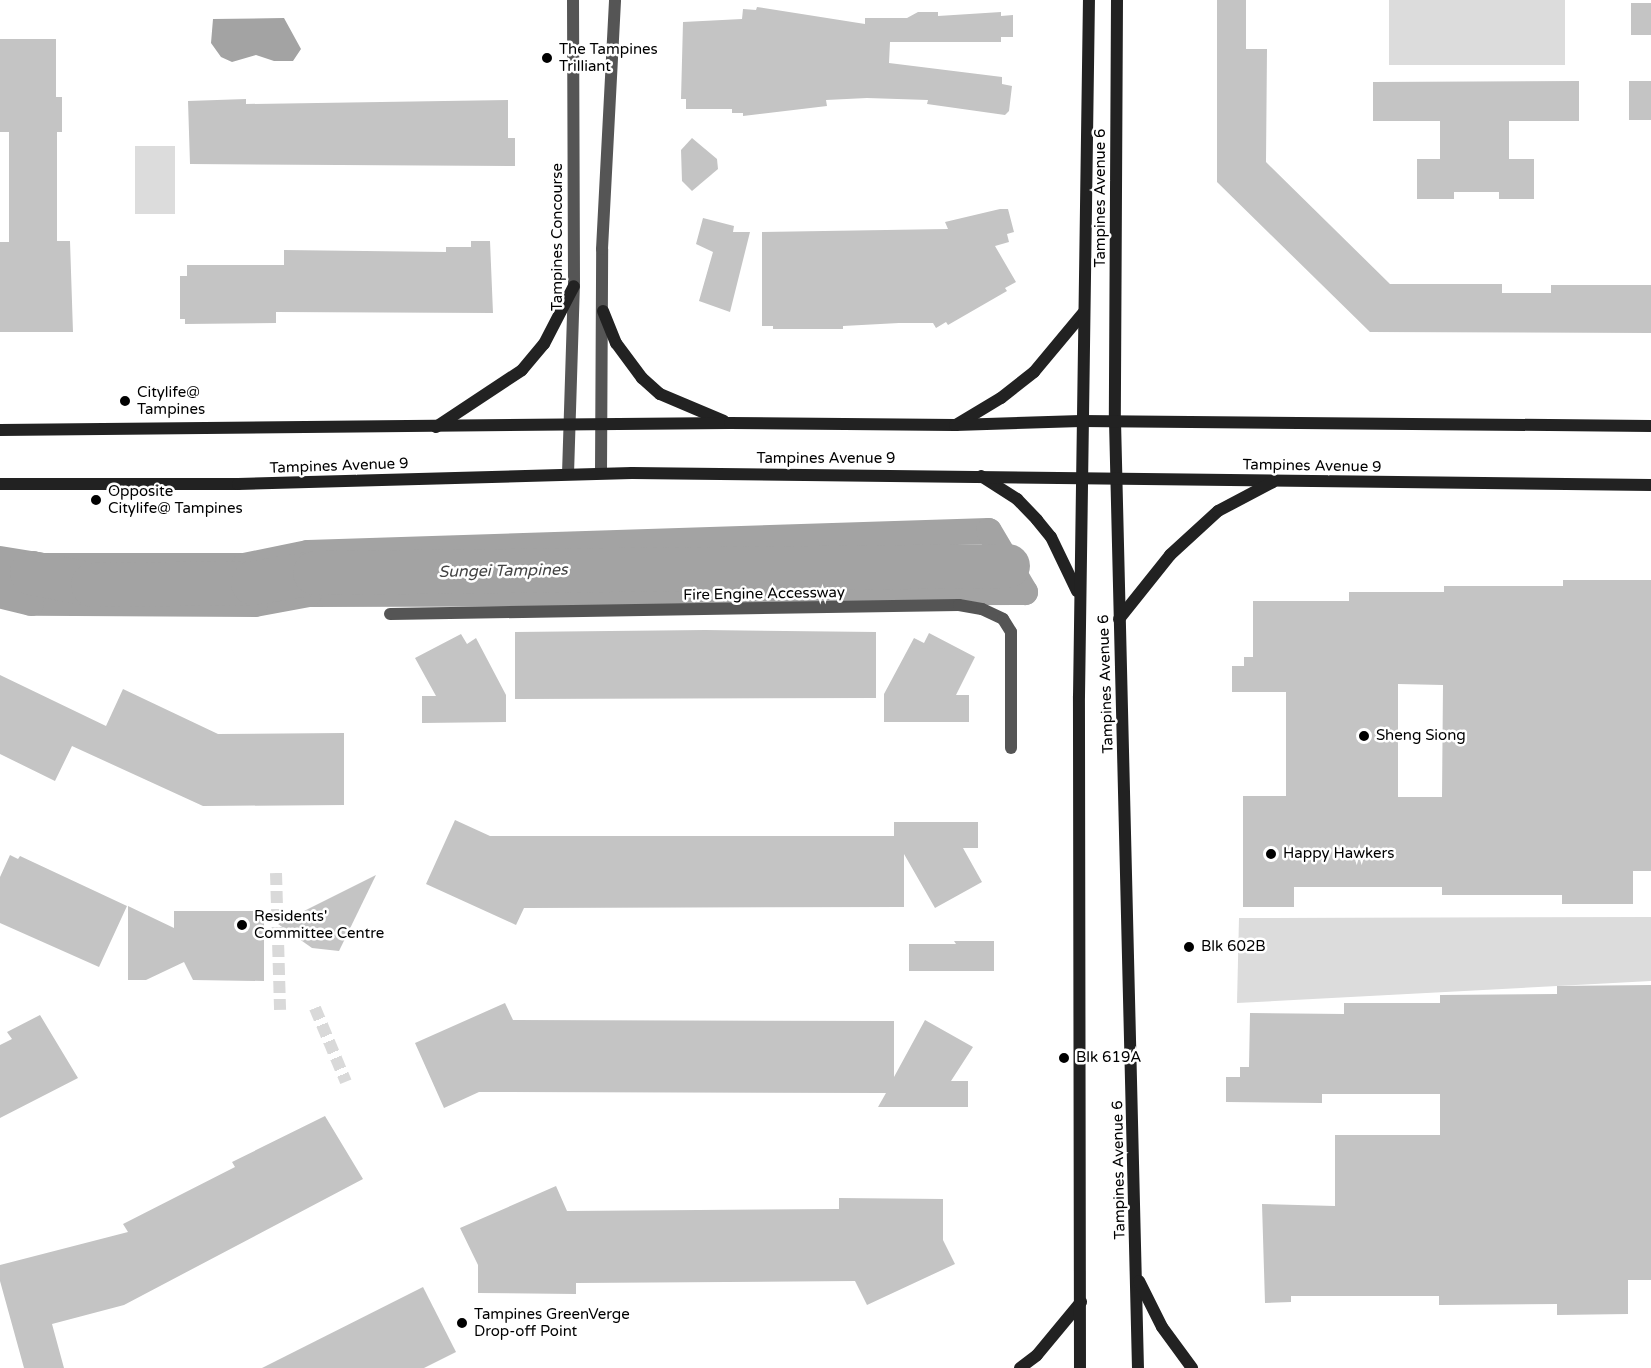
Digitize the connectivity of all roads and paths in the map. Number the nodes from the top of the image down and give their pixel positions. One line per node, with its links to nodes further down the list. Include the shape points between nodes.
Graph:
1 (573, 0): 5 (street, Tampines Concourse)
2 (615, 0): 6 (street, via 607,104)
3 (1089, 0): 7 (main road, Tampines Avenue 6)
4 (1117, 0): 9 (main road, Tampines Avenue 6)
5 (574, 286): 13 (street, Tampines Concourse); 15 (main road, via 544,344 522,370)
6 (603, 310): 10 (main road, via 616,343 642,378 660,394); 11 (street)
7 (1084, 312): 8 (main road, Tampines Avenue 6); 12 (main road, via 1034,372 1001,398)
8 (1081, 421): 9 (main road); 12 (main road); 21 (main road, Tampines Avenue 6)
9 (1115, 421): 14 (main road); 20 (main road, Tampines Avenue 6)
10 (730, 423): 11 (main road); 12 (main road)
11 (601, 425): 13 (main road); 18 (street)
12 (955, 425)
13 (570, 426): 15 (main road); 17 (street, Tampines Concourse)
14 (1651, 426)
15 (434, 428): 16 (main road)
16 (0, 430)
17 (568, 474): 18 (main road, Tampines Avenue 9); 23 (main road, Tampines Avenue 9, via 238,484)
18 (601, 474): 19 (main road, Tampines Avenue 9)
19 (980, 476): 21 (main road, Tampines Avenue 9); 25 (main road, via 1017,499 1037,520 1051,537)
20 (1116, 479): 21 (main road, Tampines Avenue 9); 22 (main road, Tampines Avenue 9); 27 (main road, Tampines Avenue 6)
21 (1082, 480): 25 (main road, Tampines Avenue 6)
22 (1277, 480): 24 (main road, Tampines Avenue 9); 27 (main road, via 1218,511 1170,555)
23 (0, 484)
24 (1651, 485)
25 (1080, 597): 30 (main road, Tampines Avenue 6)
26 (390, 614): 28 (street, Fire Engine Accessway, via 959,606 982,609 1003,618 1011,632)
27 (1119, 619): 29 (main road, Tampines Avenue 6)
28 (1011, 748)
29 (1137, 1277): 33 (main road, Tampines Avenue 6); 34 (main road, via 1162,1326)
30 (1081, 1302): 31 (main road, via 1037,1355); 32 (main road, Tampines Avenue 6)
31 (1020, 1368)
32 (1080, 1368)
33 (1138, 1368)
34 (1192, 1368)

